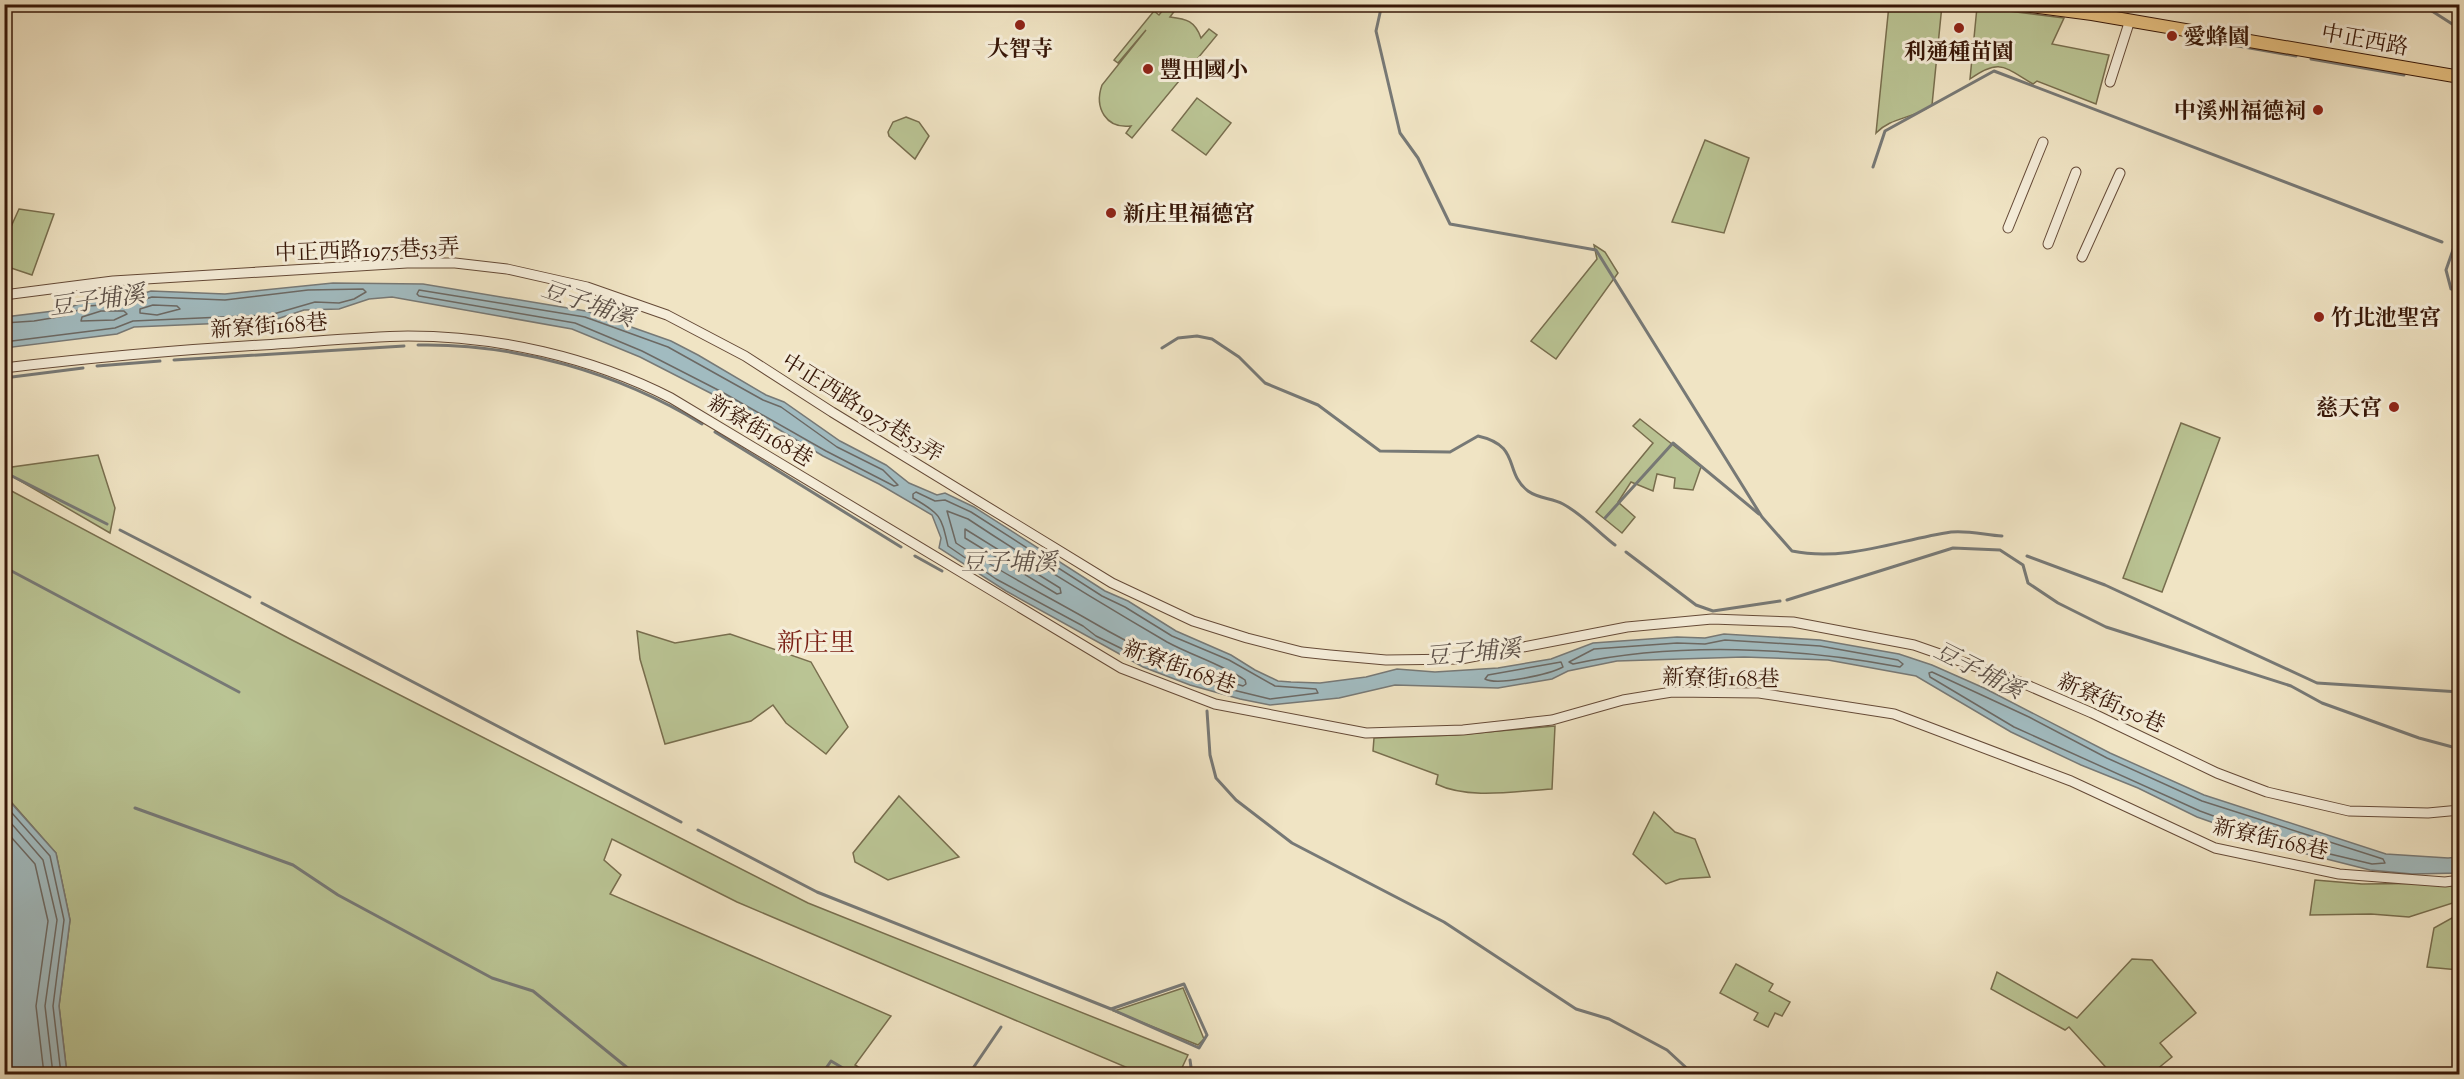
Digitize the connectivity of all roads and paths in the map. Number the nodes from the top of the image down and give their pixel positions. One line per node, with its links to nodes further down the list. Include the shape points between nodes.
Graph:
1 (2014, 4): 2 (main road, 中正西路)
2 (2130, 20): 3 (main road, 中正西路); 4 (street)
3 (2460, 77)
4 (2110, 82)
5 (2043, 142): 8 (street)
6 (2076, 172): 9 (street)
7 (2120, 173): 10 (street)
8 (2008, 228)
9 (2048, 244)
10 (2082, 258)
11 (4, 295): 13 (street, 中正西路1975巷53弄, via 113,281 407,263 507,269 587,287 667,315 706,334 1094,572 1193,621 1302,652 1386,660 1461,659)
12 (4, 368): 15 (street, 新寮街168巷, via 124,354 410,336 536,350 630,377 671,398 1121,668 1215,704 1366,733 1463,730 1552,720 1623,700 1672,692 1759,693 1894,714 2071,781 2215,848 2339,874)
13 (1569, 637): 14 (street, 新寮街150巷, via 1627,627 1712,620 1792,622 1914,645 2020,682 2267,792 2349,811)
14 (2460, 810)
15 (2460, 880)

